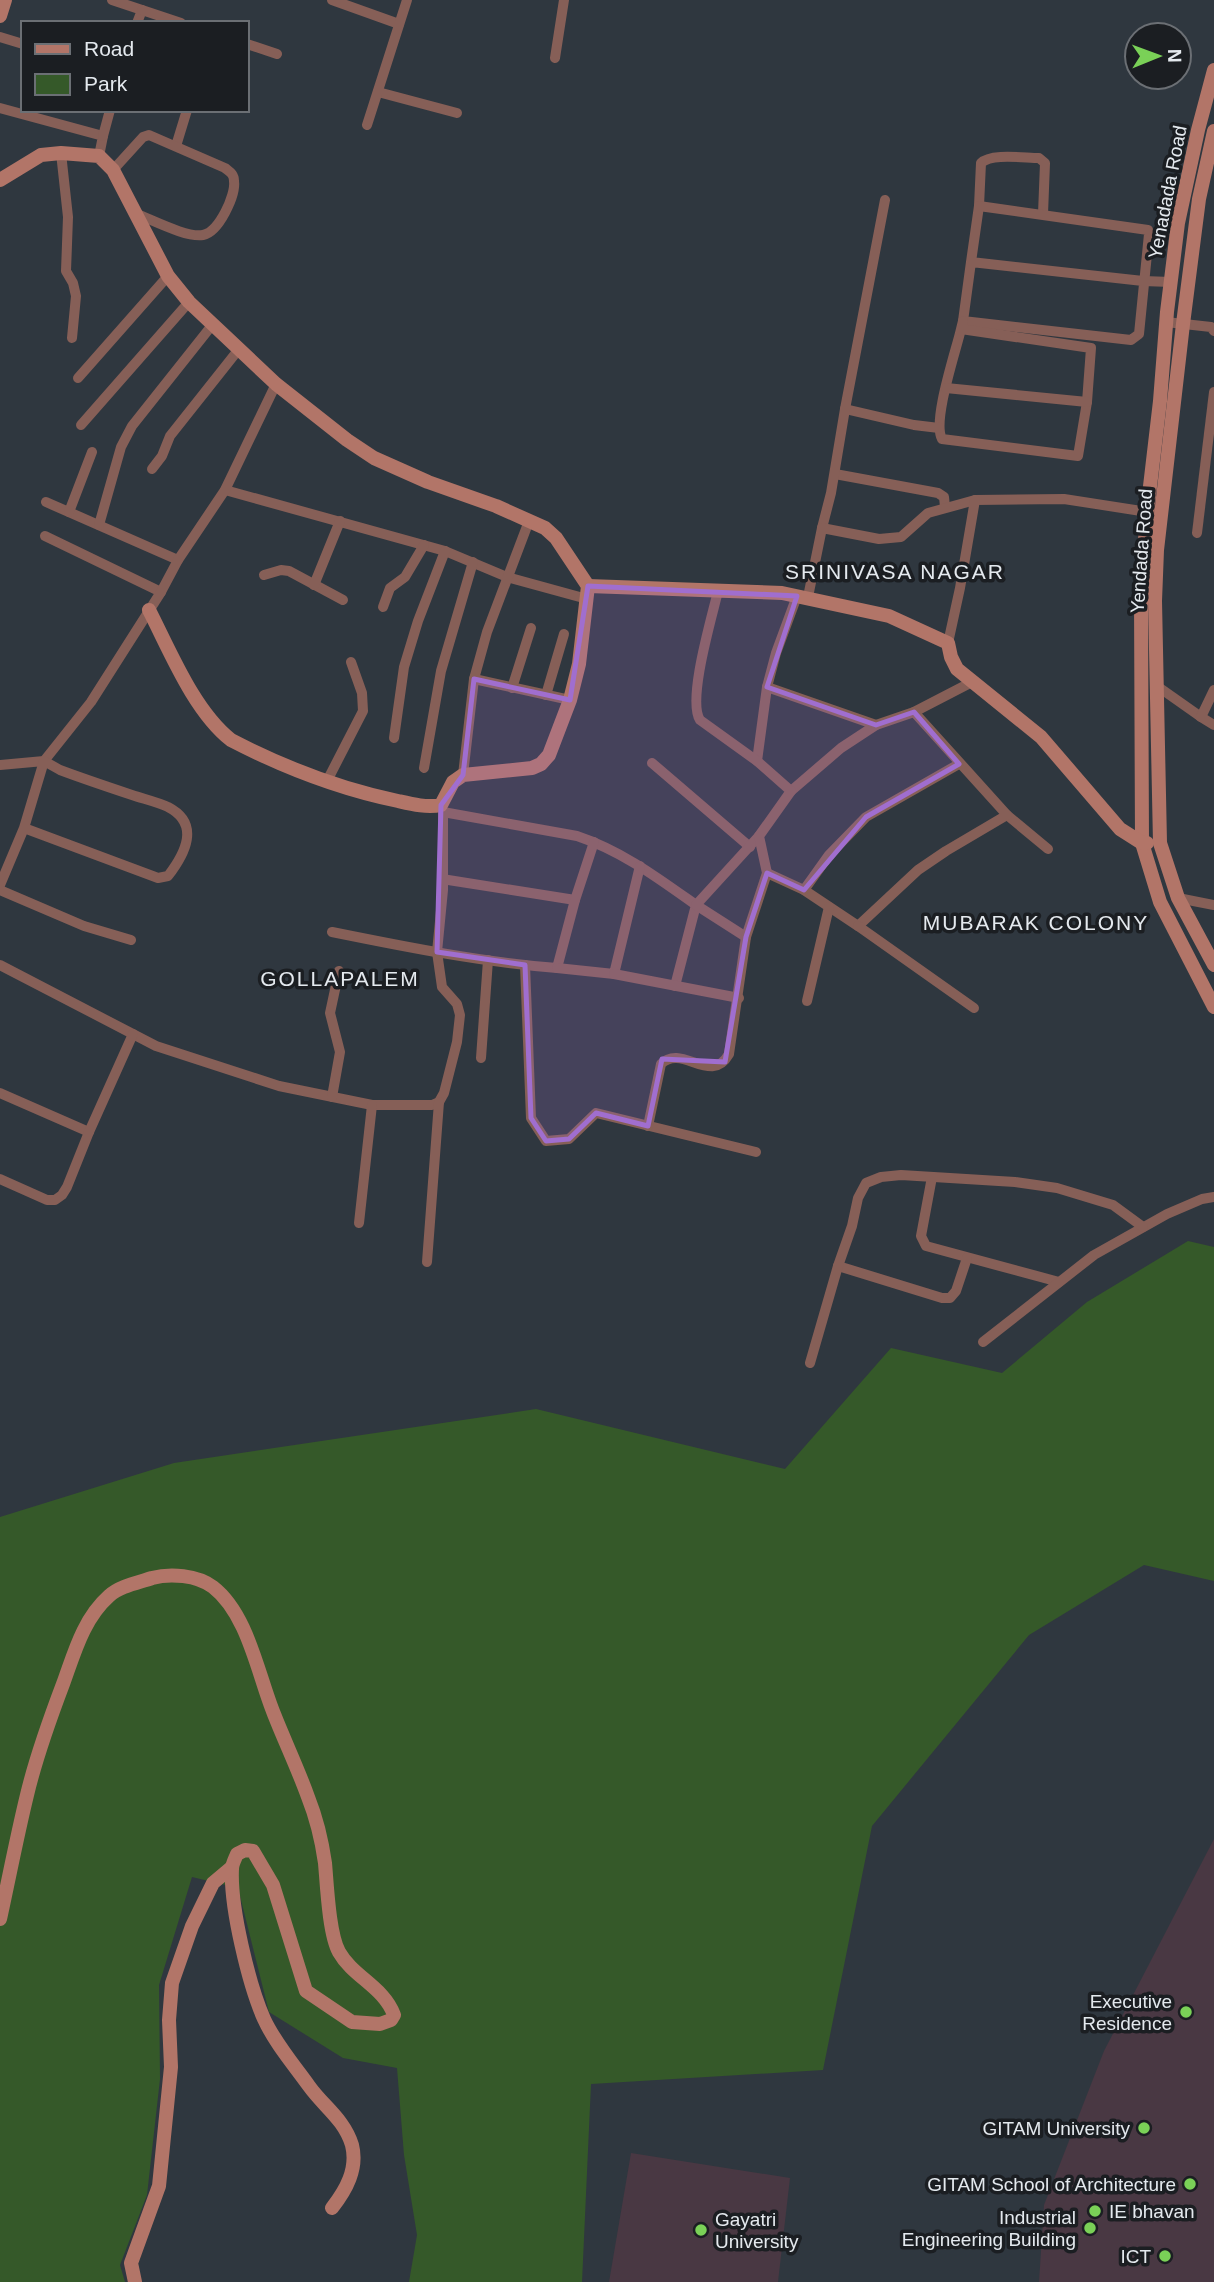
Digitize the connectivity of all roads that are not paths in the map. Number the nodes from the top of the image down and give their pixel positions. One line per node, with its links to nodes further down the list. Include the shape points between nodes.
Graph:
1 (5, 0): 7 (street)
2 (112, 0): 6 (street)
3 (332, 0): 10 (street)
4 (407, 0): 10 (street)
5 (564, 0): 15 (street)
6 (142, 10): 8 (street); 9 (street)
7 (0, 16)
8 (138, 21)
9 (175, 21)
10 (399, 24): 17 (street)
11 (0, 37): 12 (street)
12 (21, 43)
13 (248, 44): 14 (street)
14 (276, 54)
15 (555, 58)
16 (1214, 70): 18 (street, Yenadada Road)
17 (378, 92): 22 (street); 23 (street)
18 (1209, 105): 38 (street, Yenadada Road, via 1178,223)
19 (0, 108): 25 (street)
20 (109, 112): 25 (street)
21 (186, 112): 26 (street)
22 (457, 113)
23 (368, 125)
24 (1214, 131): 42 (street, Yendada Road, via 1199,199)
25 (103, 136): 28 (street)
26 (176, 146): 29 (street, via 149,135 143,137); 33 (street, via 233,175 235,184 220,223 203,235 190,234)
27 (61, 153): 28 (street); 30 (street, via 34,157); 45 (street, via 68,217 66,271 76,296)
28 (99, 156): 29 (street)
29 (113, 170): 33 (street)
30 (0, 180)
31 (885, 200): 52 (street)
32 (979, 206): 34 (street); 34 (street, via 984,160 1039,159 1045,163); 35 (street)
33 (134, 213): 36 (street)
34 (1043, 214): 37 (street, via 1148,230)
35 (971, 262): 37 (street); 43 (street)
36 (169, 276): 39 (street); 47 (street)
37 (1143, 281): 38 (street); 43 (street, via 1139,334 1131,340)
38 (1171, 282): 40 (street, Yenadada Road)
39 (189, 302): 41 (street); 53 (street)
40 (1166, 322): 42 (street); 64 (street, Yendada Road)
41 (213, 324): 46 (street); 67 (street, via 132,426 121,447)
42 (1183, 324): 44 (street); 64 (street, Yendada Road)
43 (962, 325): 49 (street); 51 (street, via 1091,348)
44 (1214, 331)
45 (72, 338)
46 (239, 349): 48 (street); 56 (street, via 170,436)
47 (78, 378)
48 (276, 384): 59 (street); 66 (street, via 374,458)
49 (946, 388): 51 (street); 54 (street)
50 (1214, 392): 58 (street)
51 (1087, 402): 54 (street, via 1079,456 949,441 942,439)
52 (845, 409): 54 (street); 57 (street)
53 (80, 425)
54 (939, 428)
55 (92, 452): 63 (street)
56 (152, 469)
57 (835, 474): 62 (street, via 938,493 944,497); 68 (street)
58 (1208, 488): 69 (street)
59 (225, 490): 65 (street); 73 (street)
60 (975, 500): 62 (street); 64 (street, via 1064,499); 87 (street)
61 (46, 502): 63 (street)
62 (945, 507): 68 (street, via 928,513 901,537 890,539)
63 (69, 512): 67 (street)
64 (1154, 513): 91 (street, Yendada Road); 117 (street, Yendada Road, via 1141,598)
65 (340, 521): 71 (street); 77 (street)
66 (529, 521): 76 (street); 80 (street, via 556,538)
67 (99, 525): 73 (street)
68 (822, 527): 81 (street)
69 (1198, 533)
70 (45, 536): 79 (street)
71 (424, 545): 72 (street); 83 (street, via 405,577 390,587)
72 (445, 551): 74 (street); 101 (street, via 407,658)
73 (178, 560): 79 (street)
74 (473, 562): 76 (street); 107 (street, via 441,671)
75 (264, 575): 77 (street, via 289,571)
76 (507, 577): 80 (street); 89 (street)
77 (314, 585): 82 (street)
78 (718, 591): 80 (street); 81 (street); 103 (street, via 695,707 700,720)
79 (161, 592): 84 (street)
80 (588, 593): 96 (street)
81 (803, 596): 87 (street, via 889,616); 92 (street, via 776,653)
82 (342, 600)
83 (383, 607)
84 (149, 610): 102 (street, via 91,702); 109 (street, via 184,681 222,733 242,746)
85 (531, 628): 93 (street)
86 (564, 634): 95 (street)
87 (948, 643): 90 (street, via 957,669)
88 (351, 662): 109 (street, via 363,711)
89 (474, 679): 93 (street); 108 (street)
90 (972, 682): 97 (street); 117 (street, via 1041,737 1120,828)
91 (1157, 686): 98 (street); 116 (street, Yendada Road)
92 (767, 687): 100 (street); 103 (street)
93 (512, 688): 95 (street)
94 (1214, 691): 98 (street)
95 (545, 695): 96 (street)
96 (570, 700): 108 (street, via 554,745 541,764)
97 (914, 712): 100 (street); 105 (street)
98 (1201, 717): 99 (street)
99 (1214, 725)
100 (876, 726): 110 (street, via 841,748)
101 (394, 738)
102 (44, 761): 106 (street); 113 (street); 113 (street, via 169,807 184,822 188,835 184,852 168,876 158,878)
103 (757, 761): 110 (street)
104 (652, 763): 118 (street)
105 (959, 764): 112 (street); 124 (street, via 866,817 829,855)
106 (0, 765)
107 (424, 768)
108 (463, 775): 111 (street, via 453,782)
109 (327, 781): 111 (street)
110 (791, 791): 114 (street)
111 (442, 809): 115 (street); 122 (street)
112 (1007, 815): 119 (street); 130 (street, via 918,870)
113 (24, 828): 123 (street)
114 (758, 836): 118 (street); 121 (street)
115 (594, 842): 120 (street); 126 (street)
116 (1160, 843): 117 (street); 125 (street, Yendada Road)
117 (1142, 844): 145 (street, Yendada Road, via 1160,902)
118 (750, 847): 127 (street)
119 (1048, 849)
120 (640, 866): 127 (street); 141 (street)
121 (767, 873): 124 (street); 132 (street)
122 (442, 879): 126 (street); 134 (street)
123 (0, 888): 133 (street, via 84,926)
124 (804, 890): 129 (street)
125 (1178, 898): 128 (street); 138 (street, Yendada Road)
126 (575, 900): 139 (street)
127 (696, 905): 132 (street); 142 (street)
128 (1214, 905)
129 (829, 906): 130 (street); 144 (street)
130 (858, 926): 146 (street)
131 (332, 932): 134 (street)
132 (746, 937): 143 (street)
133 (131, 940)
134 (437, 952): 135 (street); 151 (street, via 442,987 460,1015)
135 (488, 960): 137 (street); 148 (street)
136 (0, 965): 147 (street)
137 (525, 965): 139 (street); 153 (street, via 531,1118 546,1141 569,1139 596,1113)
138 (1214, 965)
139 (556, 968): 141 (street)
140 (339, 971): 150 (street, via 330,1013 340,1052)
141 (614, 974): 142 (street)
142 (675, 986): 143 (street)
143 (739, 998): 153 (street, via 724,1062 708,1066 676,1057 661,1064)
144 (807, 1001)
145 (1214, 1007)
146 (974, 1008)
147 (133, 1034): 150 (street, via 156,1046 279,1086); 154 (street)
148 (481, 1058)
149 (0, 1093): 154 (street)
150 (332, 1097): 152 (street)
151 (439, 1102): 152 (street); 162 (street)
152 (372, 1105): 159 (street)
153 (648, 1126): 155 (street)
154 (89, 1132): 157 (street, via 67,1187 54,1200)
155 (757, 1152)
156 (932, 1177): 160 (street, via 1057,1188 1113,1205); 161 (street, via 923,1242); 163 (street, via 901,1175 866,1183)
157 (0, 1179)
158 (1214, 1197): 160 (street)
159 (359, 1223)
160 (1143, 1227): 164 (street)
161 (967, 1258): 163 (street, via 950,1298); 164 (street)
162 (427, 1262)
163 (838, 1266): 166 (street)
164 (1059, 1282): 165 (street)
165 (983, 1342)
166 (810, 1363)
167 (232, 1867): 168 (street, via 237,1854 253,1851 272,1885 306,1991 352,2022 391,2020 392,2009 380,1992 338,1951 310,1800 237,1616 213,1586 178,1575 161,1576 111,1594 80,1636 34,1768); 169 (street, via 236,1917 256,1999 266,2022 320,2101 346,2127 353,2148 351,2176); 170 (street, via 213,1883 172,1983 171,2067 159,2186 131,2263)
168 (0, 1919)
169 (332, 2208)
170 (135, 2282)

